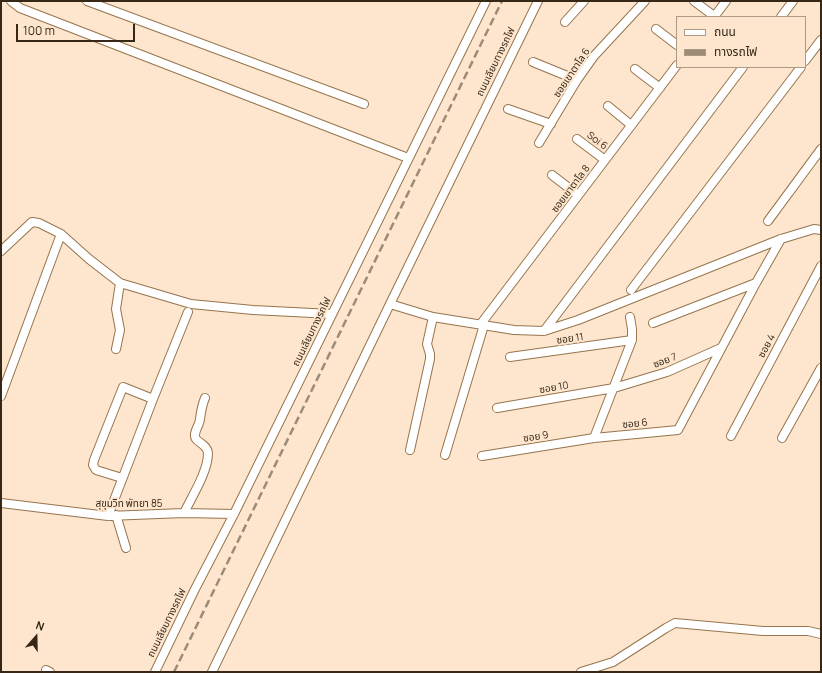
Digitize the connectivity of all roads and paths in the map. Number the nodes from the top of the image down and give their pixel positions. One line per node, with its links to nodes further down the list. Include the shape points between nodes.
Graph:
1 (10, 1): 11 (street)
2 (26, 1): 11 (street)
3 (87, 1): 27 (street)
4 (486, 1): 35 (street, ถนนเลียบทางรถไฟ)
5 (538, 1): 48 (street, ถนนเลียบทางรถไฟ)
6 (584, 1): 15 (street)
7 (645, 1): 25 (street, ซอยเขาตาโล 6, via 594,56)
8 (694, 1): 12 (street)
9 (726, 1): 13 (street)
10 (793, 1): 14 (street)
11 (20, 8): 35 (street)
12 (713, 16)
13 (715, 16)
14 (782, 16)
15 (565, 22)
16 (656, 29): 18 (street)
17 (821, 40): 19 (street)
18 (676, 44)
19 (806, 60)
20 (533, 62): 25 (street)
21 (676, 66): 26 (street, ซอยเขาตาโล 8)
22 (742, 68): 55 (street)
23 (800, 68): 47 (street)
24 (635, 69): 26 (street)
25 (577, 80): 30 (street, ซอยเขาตาโล 6)
26 (660, 88): 31 (street, ซอยเขาตาโล 8)
27 (364, 104)
28 (608, 106): 31 (street)
29 (508, 109): 30 (street)
30 (551, 124): 33 (street, ซอยเขาตาโล 6)
31 (632, 125): 36 (street, ซอยเขาตาโล 8)
32 (577, 139): 36 (street, Soi 6)
33 (539, 143)
34 (821, 149): 39 (street)
35 (408, 158): 50 (street, ถนนเลียบทางรถไฟ)
36 (605, 160): 38 (street, ซอยเขาตาโล 8)
37 (552, 175): 38 (street)
38 (578, 195): 54 (street, ซอยเขาตาโล 8)
39 (768, 221)
40 (821, 230): 42 (street, via 814,229)
41 (61, 234): 43 (street, via 32,222); 45 (street); 62 (street)
42 (781, 240): 46 (street); 55 (street)
43 (1, 251)
44 (821, 266): 66 (street, ซอย 4)
45 (120, 283): 50 (street, via 191,304); 58 (street, via 116,309 120,330)
46 (756, 283): 53 (street); 57 (street)
47 (631, 290)
48 (390, 304): 51 (street); 82 (street, ถนนเลียบทางรถไฟ)
49 (188, 312): 64 (street)
50 (332, 314): 75 (street, ถนนเลียบทางรถไฟ)
51 (433, 317): 54 (street); 69 (street, via 426,344 430,359)
52 (630, 317): 56 (street)
53 (654, 323)
54 (482, 325): 55 (street); 70 (street)
55 (544, 331)
56 (632, 340): 59 (street, ซอย 11); 61 (street)
57 (721, 348): 61 (street, ซอย 7, via 666,372); 67 (street, ซอย 6, via 678,430)
58 (116, 349)
59 (510, 357)
60 (821, 368): 68 (street)
61 (614, 388): 65 (street, ซอย 10); 67 (street)
62 (1, 396)
63 (205, 398): 74 (street, via 195,435 208,450 207,459 204,473)
64 (153, 399): 72 (street); 72 (street, via 123,387 94,460 96,470)
65 (497, 408)
66 (731, 436)
67 (594, 438): 71 (street, ซอย 9)
68 (782, 438)
69 (410, 450)
70 (445, 455)
71 (482, 456)
72 (122, 478): 76 (street)
73 (1, 503): 76 (street, สุขุมวิท พัทยา 85)
74 (184, 513): 75 (street, สุขุมวิท พัทยา 85); 76 (street, สุขุมวิท พัทยา 85)
75 (234, 514): 81 (street, ถนนเลียบทางรถไฟ)
76 (112, 516): 77 (street)
77 (126, 548)
78 (821, 634): 83 (street, via 808,631 763,631 675,624 613,662)
79 (46, 672): 80 (street)
80 (50, 672)
81 (155, 672)
82 (212, 672)
83 (581, 672)

